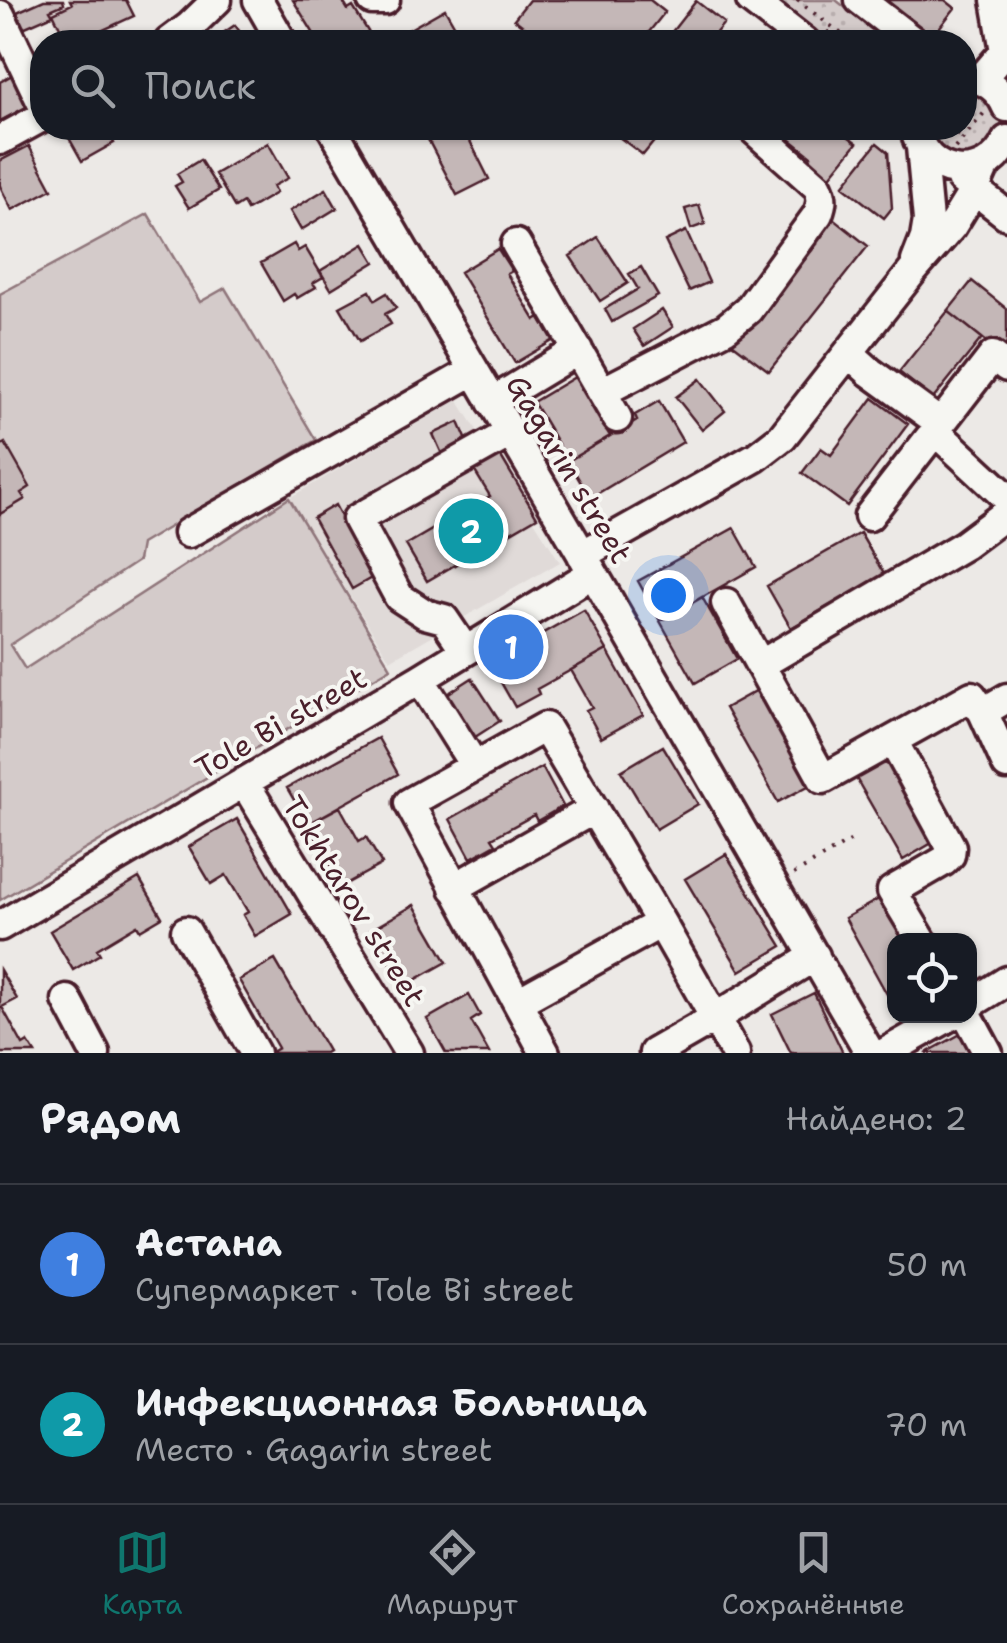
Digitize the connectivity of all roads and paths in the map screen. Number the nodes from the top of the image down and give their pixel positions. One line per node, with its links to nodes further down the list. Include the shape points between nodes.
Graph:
1 (217, 0): 10 (street)
2 (258, 0): 11 (street)
3 (372, 0): 4 (street)
4 (385, 0)
5 (750, 0): 12 (street)
6 (797, 0): 13 (path)
7 (860, 0): 14 (street)
8 (995, 2): 16 (street, via 1005,51)
9 (0, 15): 15 (street)
10 (186, 30)
11 (275, 30)
12 (789, 30)
13 (836, 30)
14 (899, 30)
15 (30, 78)
16 (996, 91): 17 (path)
17 (977, 118)
18 (30, 124): 19 (street)
19 (0, 140)
20 (339, 140): 31 (street, Gagarin street)
21 (765, 140): 32 (street, via 818,187 818,214 748,310)
22 (1007, 140): 24 (street, Tole Bi street)
23 (926, 144): 24 (street); 27 (street, Tole Bi street, via 928,220)
24 (980, 178): 25 (street); 27 (street, Tole Bi street, via 952,226)
25 (1007, 215)
26 (516, 244): 28 (street)
27 (912, 272): 29 (street, Tole Bi street)
28 (578, 350): 32 (street); 33 (street)
29 (849, 353): 35 (street); 41 (street, Tole Bi street, via 782,437)
30 (1007, 368): 35 (street, via 993,356)
31 (473, 372): 33 (street, Gagarin street); 40 (street)
32 (602, 392): 34 (street)
33 (492, 402): 36 (street, Gagarin street)
34 (617, 418)
35 (937, 427): 37 (street); 39 (street)
36 (510, 433): 41 (street, Gagarin street); 43 (street, via 356,519 400,597 444,619)
37 (1007, 498)
38 (1007, 512): 44 (street, via 964,545)
39 (869, 516)
40 (188, 533)
41 (588, 564): 43 (street, Tole Bi street); 59 (street, Gagarin street)
42 (726, 603): 44 (street)
43 (465, 650): 45 (street, Tole Bi street)
44 (760, 665): 47 (street, via 823,778)
45 (420, 679): 49 (street); 50 (street, Tole Bi street)
46 (995, 705): 47 (street, via 972,696); 48 (street)
47 (892, 742): 58 (street, via 952,847 944,860 892,892)
48 (1007, 765)
49 (474, 766): 51 (street, via 544,727); 54 (street, via 409,803)
50 (244, 782): 56 (street, Tole Bi street); 69 (street, Tokhtarov street)
51 (594, 810): 54 (street); 55 (street)
52 (858, 837): 53 (path)
53 (794, 874)
54 (454, 888): 63 (street)
55 (661, 923): 63 (street); 64 (street)
56 (0, 926)
57 (186, 931): 68 (street)
58 (918, 933)
59 (814, 956): 64 (street); 73 (street, Gagarin street)
60 (1007, 981): 62 (street)
61 (67, 1000): 67 (street)
62 (977, 1000)
63 (518, 1002): 70 (street)
64 (715, 1018): 71 (street); 72 (street)
65 (938, 1023): 74 (street)
66 (972, 1023): 75 (street)
67 (94, 1053)
68 (255, 1053)
69 (409, 1053)
70 (545, 1053)
71 (654, 1053)
72 (735, 1053)
73 (870, 1053)
74 (884, 1053)
75 (988, 1053)

